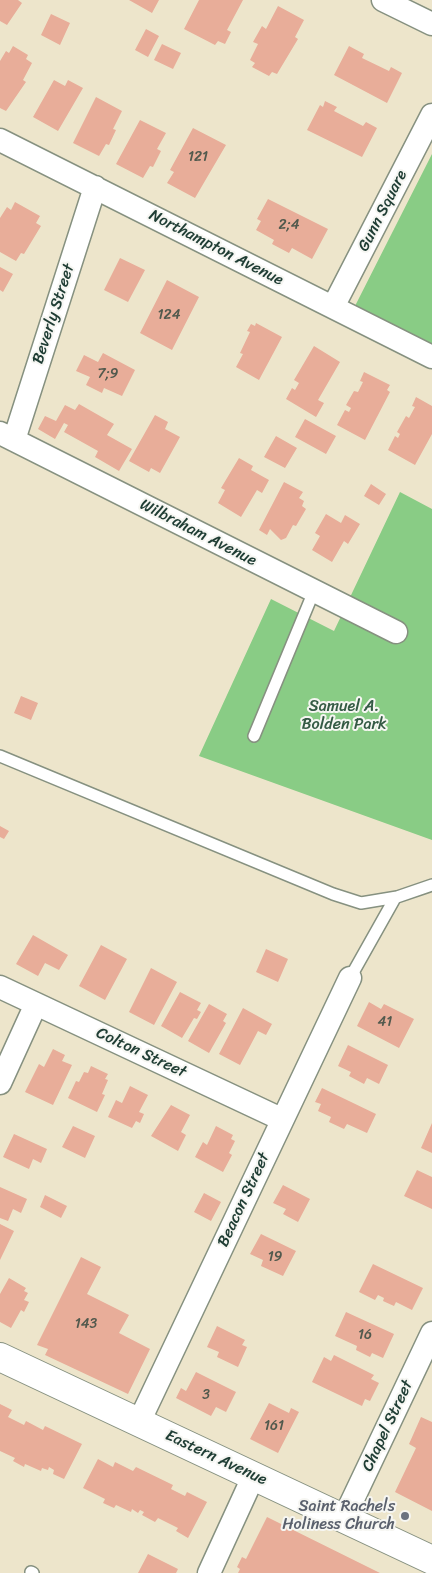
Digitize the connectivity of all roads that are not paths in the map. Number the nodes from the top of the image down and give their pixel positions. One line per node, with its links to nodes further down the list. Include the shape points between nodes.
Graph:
1 (383, 0): 2 (street)
2 (432, 24)
3 (432, 115): 6 (street, Gunn Square)
4 (0, 140): 5 (street, Northampton Avenue)
5 (95, 188): 6 (street, Northampton Avenue); 8 (street, Beverly Street)
6 (333, 307): 7 (street, Northampton Avenue)
7 (432, 357)
8 (7, 437): 9 (street, Wilbraham Avenue)
9 (314, 591): 10 (street, Wilbraham Avenue); 11 (lane)
10 (396, 632)
11 (254, 736)
12 (0, 756): 14 (lane, via 333,894 361,903)
13 (432, 886): 14 (lane)
14 (395, 898): 15 (lane)
15 (350, 978): 19 (street, Beacon Street)
16 (0, 987): 17 (street, Colton Street)
17 (36, 1004): 18 (street); 19 (street, Colton Street)
18 (0, 1083)
19 (282, 1119): 22 (street, Beacon Street)
20 (432, 1333): 24 (street, Chapel Street)
21 (0, 1357): 22 (street, Eastern Avenue)
22 (139, 1422): 23 (street, Eastern Avenue)
23 (254, 1475): 24 (street, Eastern Avenue); 26 (street)
24 (344, 1518): 25 (street, Eastern Avenue)
25 (432, 1560)
26 (209, 1573)

